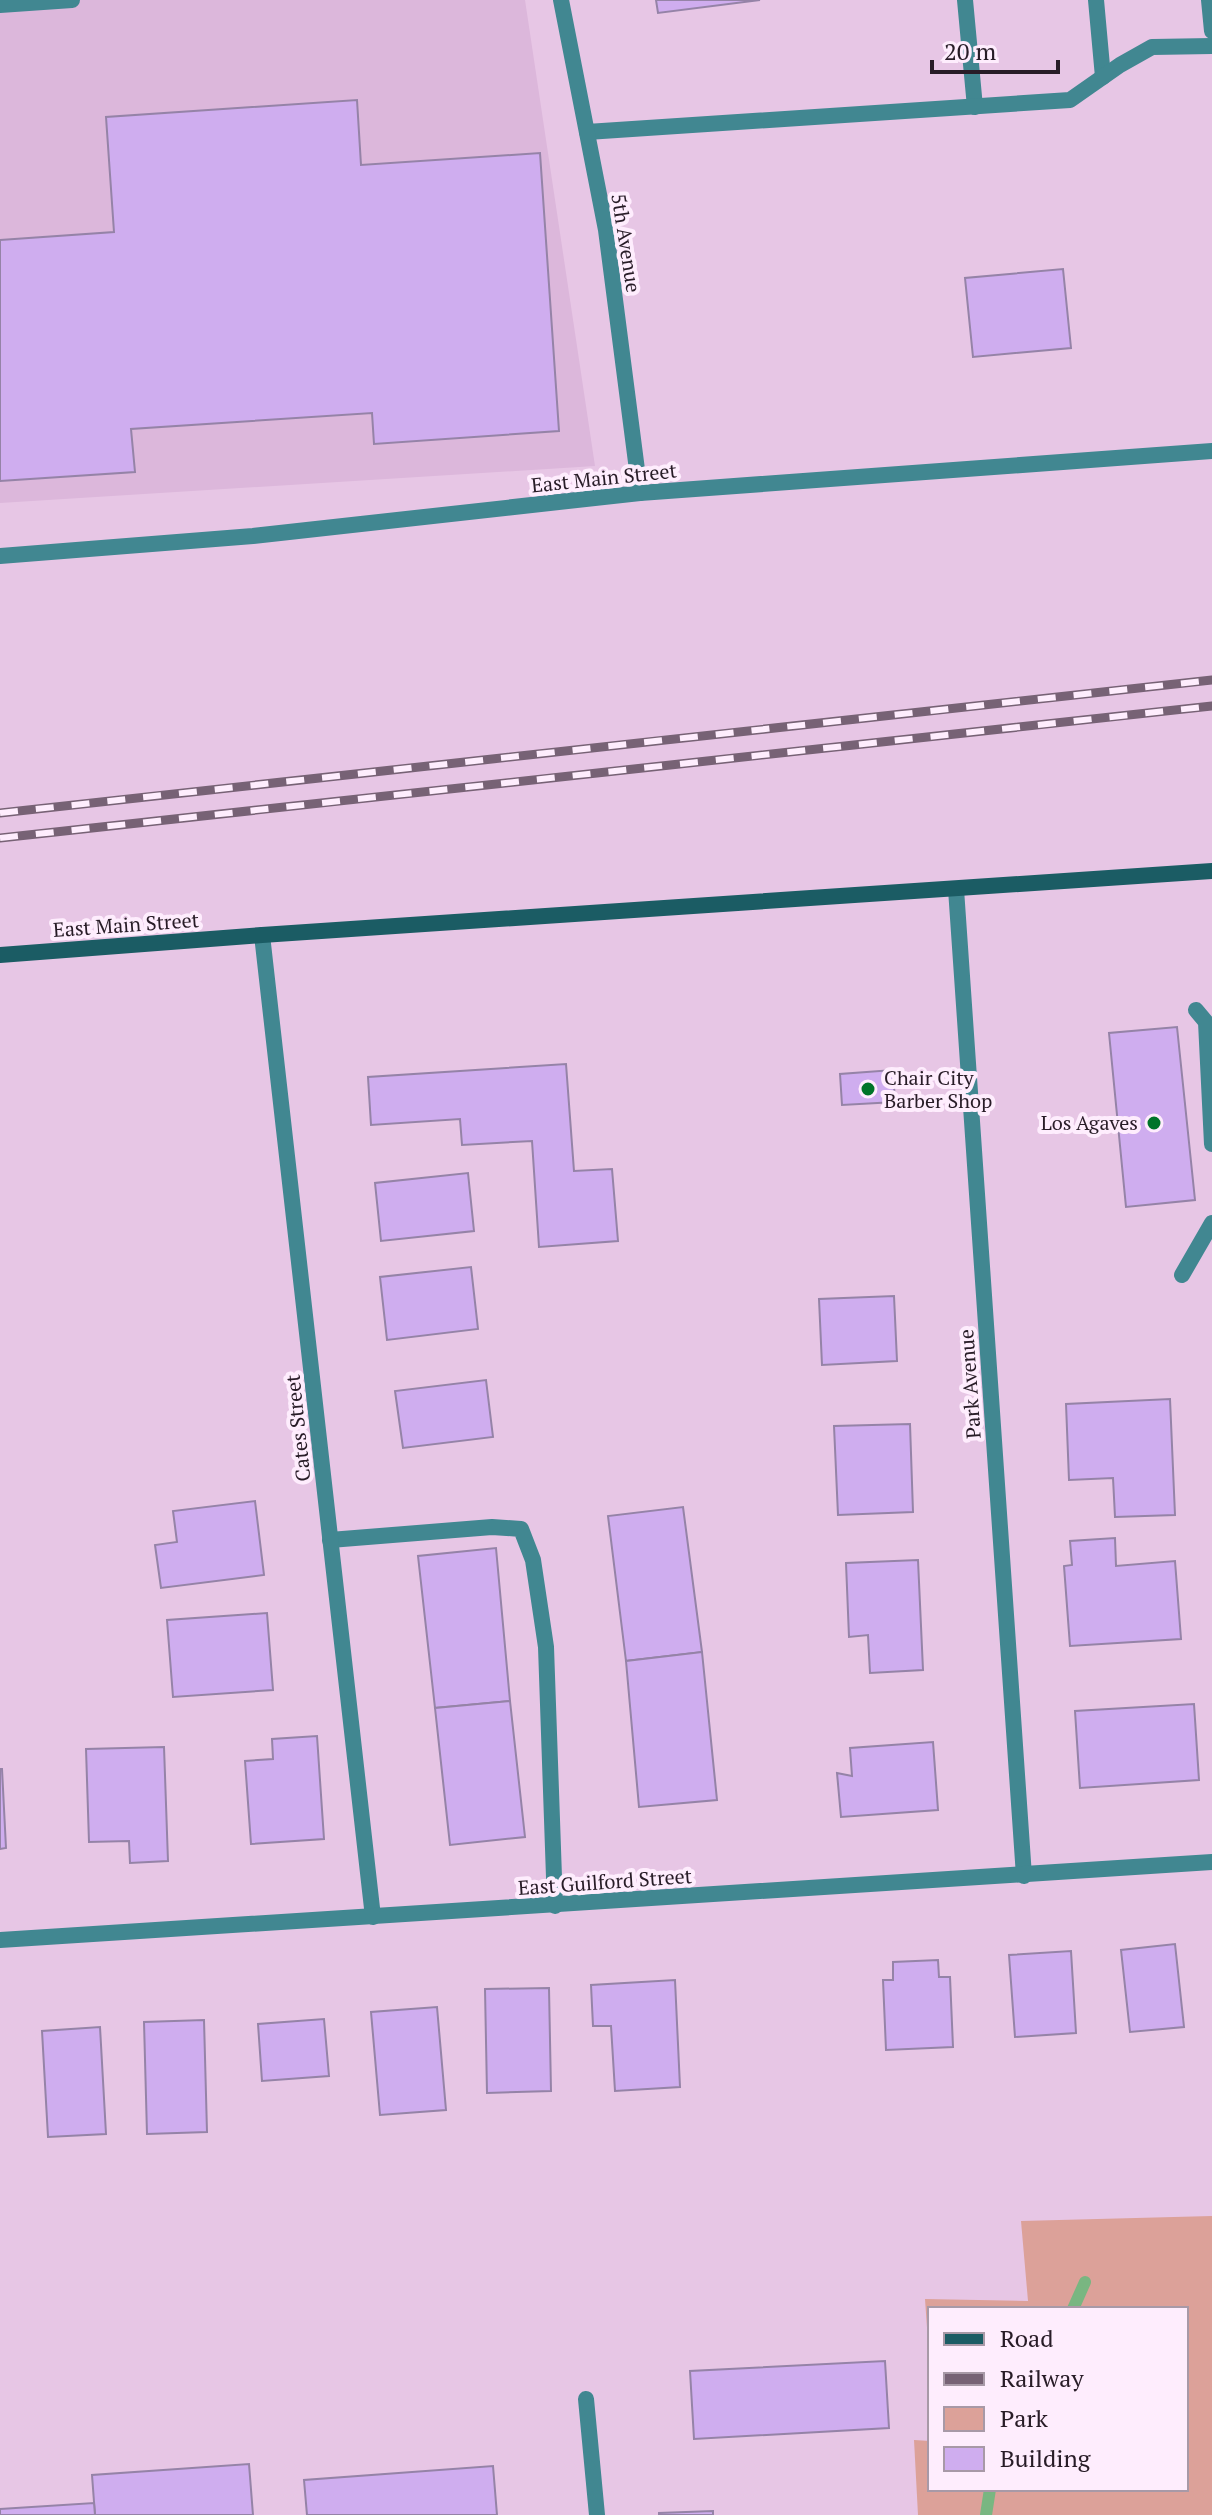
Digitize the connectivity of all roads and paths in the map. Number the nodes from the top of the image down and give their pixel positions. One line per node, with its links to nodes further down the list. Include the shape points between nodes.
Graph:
1 (72, 0): 6 (street)
2 (561, 0): 11 (street, 5th Avenue)
3 (965, 0): 10 (street)
4 (1096, 0): 9 (street)
5 (1209, 0): 7 (street)
6 (0, 5)
7 (1212, 31)
8 (1212, 46): 9 (street, via 1152,47)
9 (1103, 77): 10 (street, via 1070,100)
10 (975, 107): 11 (street)
11 (587, 132): 13 (street, 5th Avenue, via 606,230)
12 (1212, 451): 13 (street, East Main Street)
13 (640, 493): 14 (street, East Main Street, via 253,536)
14 (0, 556)
15 (1212, 871): 16 (main road, East Main Street)
16 (956, 889): 17 (main road, East Main Street); 25 (street, Park Avenue)
17 (262, 935): 18 (main road, East Main Street); 23 (street, Cates Street)
18 (0, 955)
19 (1196, 1010): 20 (street, via 1206,1022)
20 (1212, 1144)
21 (1212, 1223): 22 (street)
22 (1182, 1275)
23 (330, 1540): 26 (street, via 521,1529 533,1560 546,1647); 27 (street, Cates Street)
24 (1212, 1862): 25 (street, East Guilford Street)
25 (1024, 1876): 26 (street, East Guilford Street)
26 (555, 1906): 27 (street, East Guilford Street)
27 (373, 1917): 28 (street, East Guilford Street)
28 (0, 1940)
29 (586, 2399): 30 (street)
30 (597, 2515)

